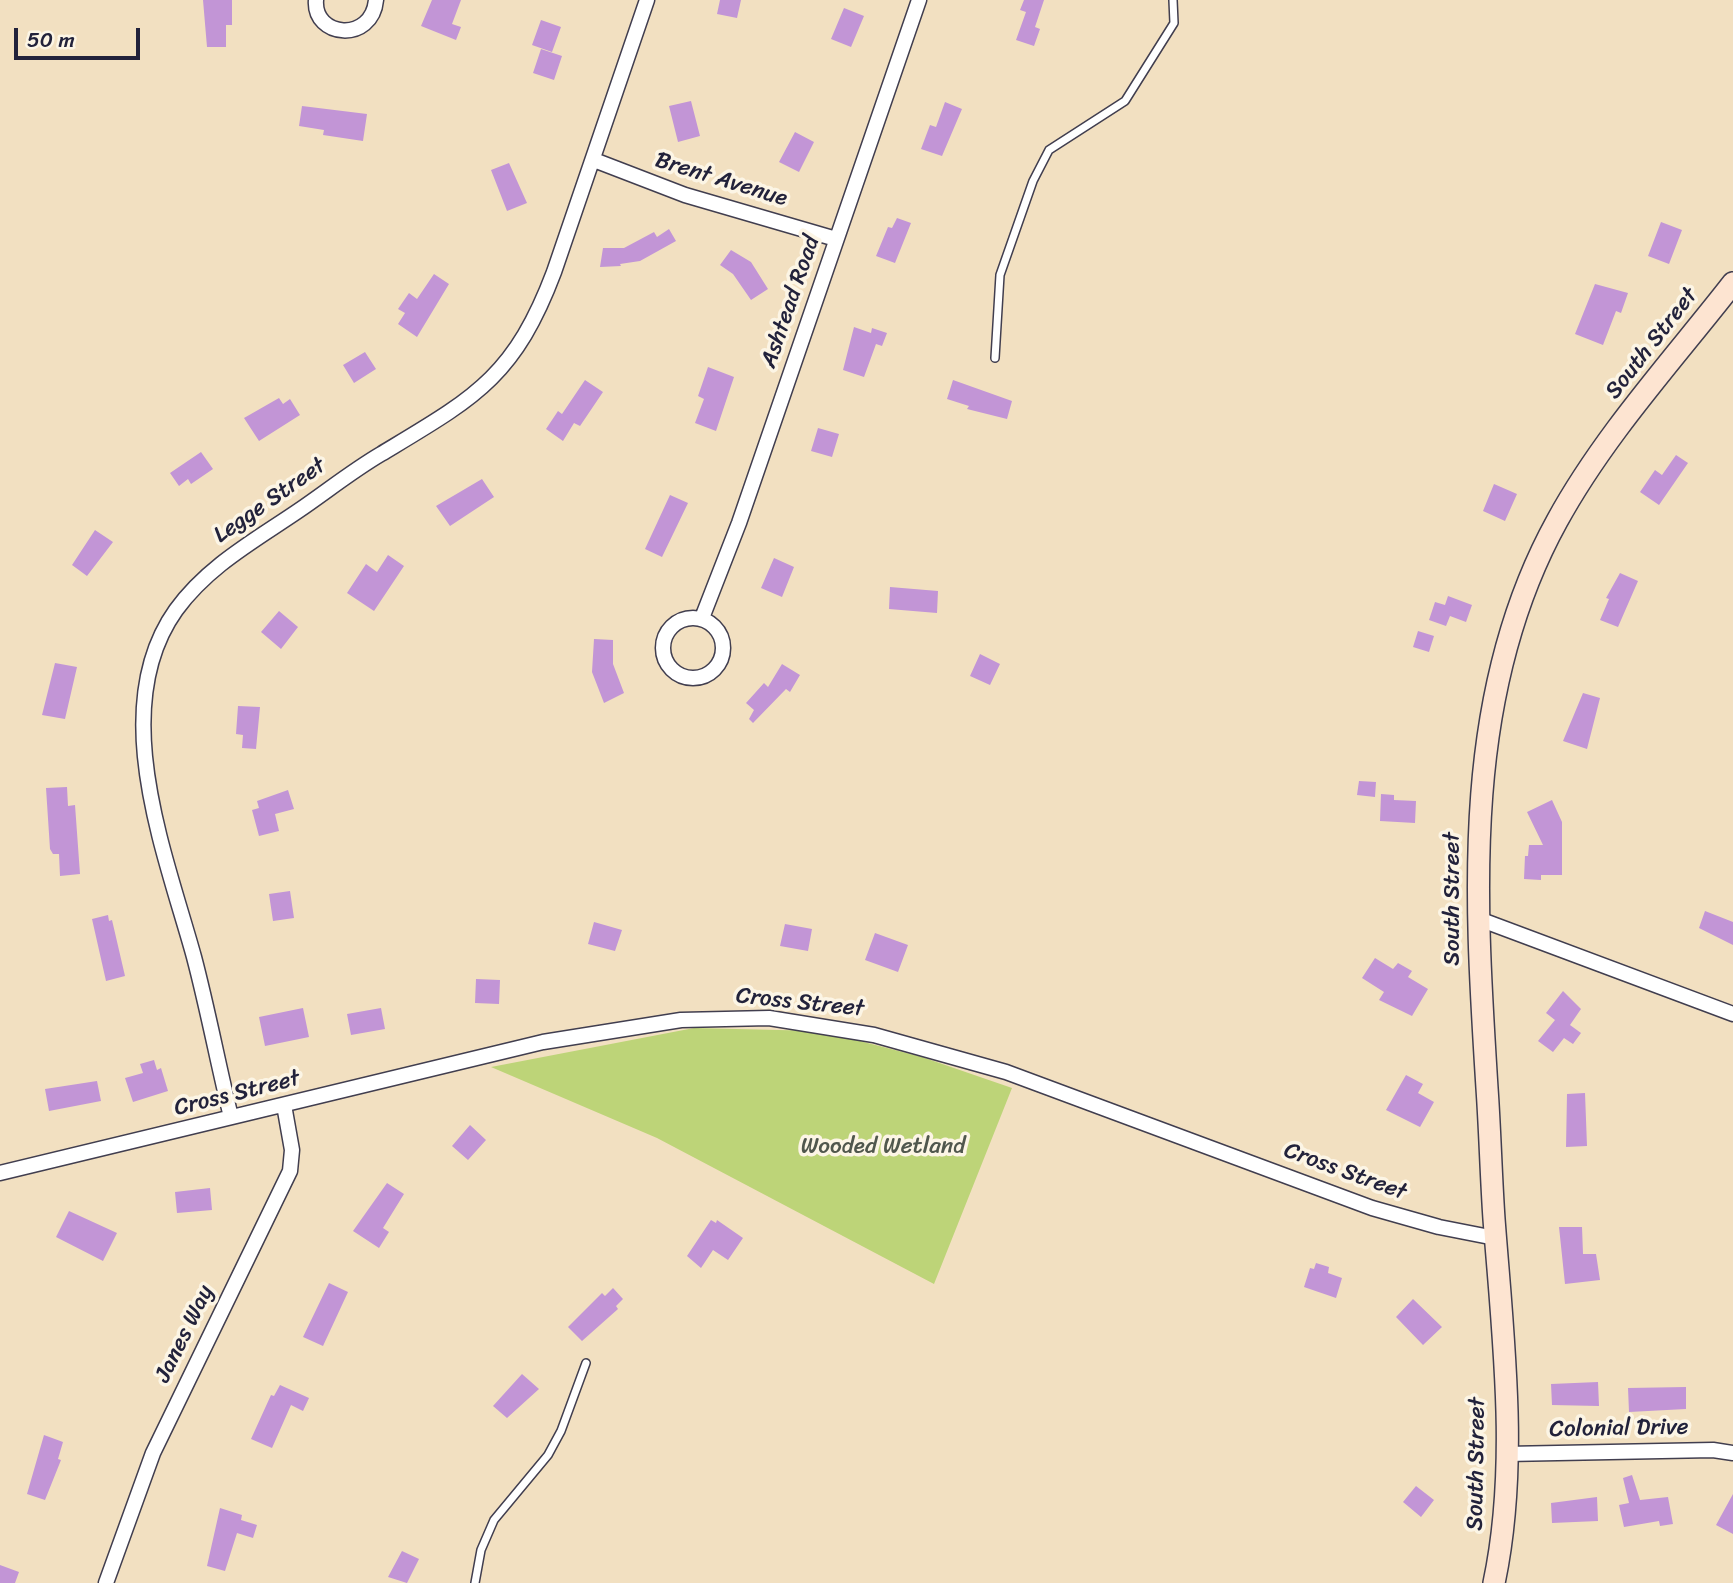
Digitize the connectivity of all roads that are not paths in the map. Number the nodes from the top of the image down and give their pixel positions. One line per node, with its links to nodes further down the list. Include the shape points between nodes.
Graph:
1 (316, 0): 2 (street, via 323,20 334,29 348,31 371,19)
2 (376, 0)
3 (647, 0): 6 (street, Legge Street)
4 (919, 0): 7 (street, Ashtead Road)
5 (1173, 0): 9 (lane, via 1174,23 1125,101 1049,150 1033,181 1000,275)
6 (594, 160): 7 (street, Brent Avenue, via 685,195); 14 (street, Legge Street, via 546,294 523,342 505,366 465,402 232,554 185,599 160,639 143,713 148,775)
7 (836, 239): 10 (street, Ashtead Road)
8 (1733, 283): 11 (street, South Street, via 1595,460 1555,524 1533,572 1508,645 1485,754 1477,841)
9 (995, 358)
10 (702, 618): 10 (street, via 720,634 722,658 706,675 682,676 667,663 664,640 678,621)
11 (1479, 919): 12 (street); 16 (street, South Street)
12 (1733, 1014)
13 (284, 1105): 14 (street, Cross Street); 16 (street, Cross Street, via 543,1042 622,1028 725,1017 812,1023 996,1069 1372,1208); 20 (street, Janes Way, via 292,1150 290,1171 153,1453)
14 (231, 1117): 15 (street, Cross Street)
15 (0, 1173)
16 (1495, 1238): 19 (street, South Street)
17 (586, 1363): 21 (lane, via 548,1455 494,1520 481,1549)
18 (1733, 1453): 19 (street, Colonial Drive)
19 (1506, 1454): 22 (street, South Street, via 1502,1536)
20 (106, 1583)
21 (475, 1583)
22 (1494, 1583)

